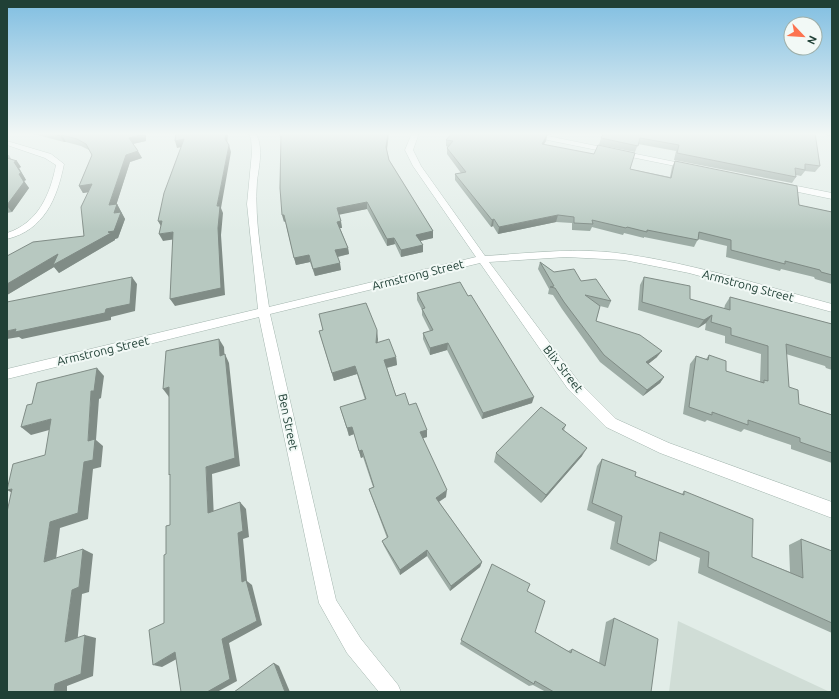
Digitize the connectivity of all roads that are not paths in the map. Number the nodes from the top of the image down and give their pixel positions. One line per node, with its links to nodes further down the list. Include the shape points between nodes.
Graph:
1 (60, 166): 8 (street, via 59,174 38,219 20,233)
2 (255, 166): 11 (street, Ben Street, via 251,204)
3 (417, 166): 9 (street, Blix Street)
4 (684, 166): 5 (street)
5 (695, 168)
6 (771, 184): 7 (street)
7 (832, 196)
8 (7, 236)
9 (483, 259): 10 (street, Armstrong Street, via 566,254 624,257 689,270); 11 (street, Armstrong Street); 13 (street, Blix Street, via 573,385 611,423 665,448)
10 (832, 308)
11 (264, 313): 12 (street, Armstrong Street); 14 (street, Ben Street, via 328,603 354,646)
12 (7, 374)
13 (832, 510)
14 (391, 692)

